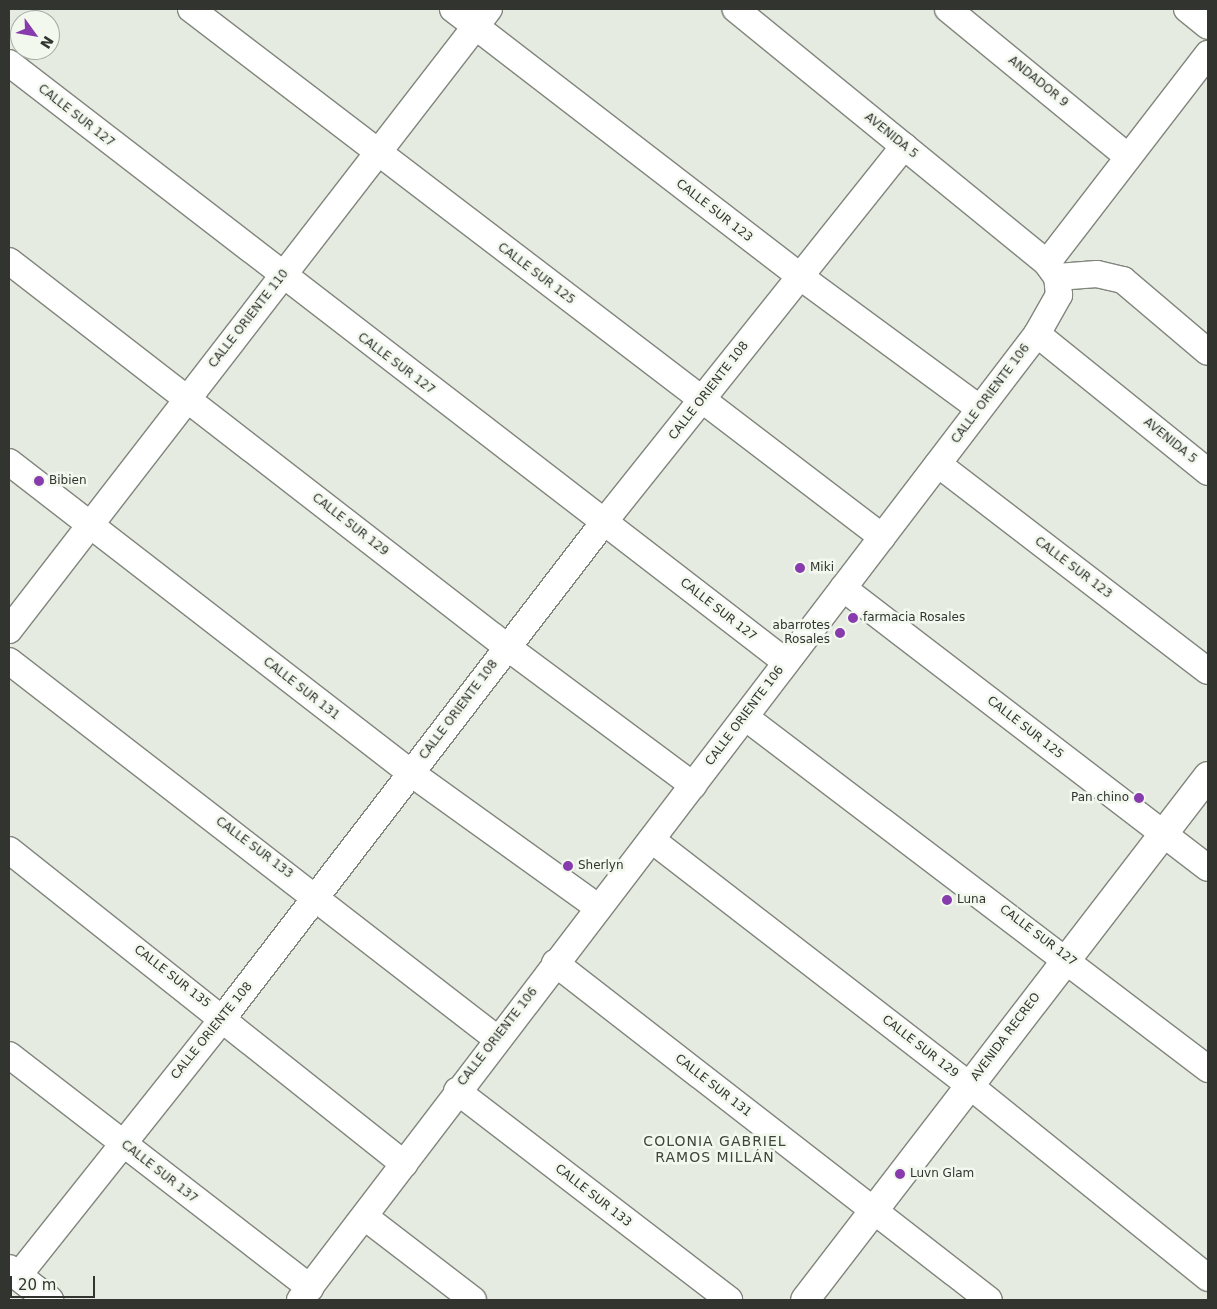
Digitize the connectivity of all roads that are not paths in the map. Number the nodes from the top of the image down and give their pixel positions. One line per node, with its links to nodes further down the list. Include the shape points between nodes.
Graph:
1 (191, 9): 11 (street, CALLE SUR 125)
2 (453, 9): 6 (street, CALLE SUR 123)
3 (736, 9): 10 (street, AVENIDA 5)
4 (948, 9): 12 (street, ANDADOR 9)
5 (1187, 9): 7 (street)
6 (482, 17): 11 (street, CALLE ORIENTE 110); 15 (street, CALLE SUR 123)
7 (1208, 26)
8 (1208, 54): 12 (street)
9 (9, 63): 16 (street, CALLE SUR 127)
10 (904, 146): 14 (street, AVENIDA 5); 15 (street, CALLE ORIENTE 108)
11 (376, 155): 16 (street, CALLE ORIENTE 110); 20 (street, CALLE SUR 125)
12 (1128, 156): 14 (street)
13 (9, 261): 19 (street, CALLE SUR 129)
14 (1052, 270): 17 (street, CALLE ORIENTE 106, via 1059,295); 18 (street, via 1123,280)
15 (798, 275): 20 (street, CALLE ORIENTE 108); 21 (street, CALLE SUR 123)
16 (282, 277): 19 (street, CALLE ORIENTE 110); 25 (street, CALLE SUR 127)
17 (1037, 334): 21 (street, CALLE ORIENTE 106); 24 (street, AVENIDA 5)
18 (1208, 352)
19 (188, 398): 26 (street, CALLE ORIENTE 110); 30 (street, CALLE SUR 129)
20 (703, 399): 25 (street, CALLE ORIENTE 108); 27 (street, CALLE SUR 125)
21 (979, 408): 23 (street, CALLE ORIENTE 106)
22 (9, 462): 26 (street, CALLE SUR 131)
23 (938, 464): 27 (street, CALLE ORIENTE 106); 33 (street, CALLE SUR 123)
24 (1208, 472)
25 (604, 522): 30 (street, CALLE ORIENTE 108); 32 (street, CALLE SUR 127)
26 (90, 526): 29 (street, CALLE ORIENTE 110); 35 (street, CALLE SUR 131)
27 (882, 537): 28 (street, CALLE ORIENTE 106)
28 (843, 588): 32 (street, CALLE ORIENTE 106); 38 (street, CALLE SUR 125)
29 (9, 630)
30 (506, 647): 35 (street, CALLE ORIENTE 108); 37 (street, CALLE SUR 129)
31 (9, 661): 42 (street, CALLE SUR 133)
32 (786, 662): 34 (street, CALLE ORIENTE 106)
33 (1208, 671)
34 (745, 717): 37 (street, CALLE ORIENTE 106); 44 (street, CALLE SUR 127)
35 (411, 773): 42 (street, CALLE ORIENTE 108); 43 (street, CALLE SUR 131)
36 (1208, 776): 38 (street, AVENIDA RECREO)
37 (693, 785): 39 (street, CALLE ORIENTE 106)
38 (1163, 834): 41 (street, CALLE SUR 125); 44 (street, AVENIDA RECREO)
39 (652, 840): 43 (street, CALLE ORIENTE 106); 50 (street, CALLE SUR 129)
40 (9, 850): 46 (street, CALLE SUR 135)
41 (1208, 868)
42 (317, 896): 46 (street, CALLE ORIENTE 108); 47 (street, CALLE SUR 133)
43 (599, 908): 45 (street, CALLE ORIENTE 106)
44 (1067, 957): 49 (street, CALLE SUR 127); 50 (street, AVENIDA RECREO)
45 (555, 963): 47 (street, CALLE ORIENTE 106); 54 (street, CALLE SUR 131)
46 (224, 1018): 52 (street, CALLE ORIENTE 108); 53 (street, CALLE SUR 135)
47 (497, 1039): 51 (street, CALLE ORIENTE 106)
48 (9, 1055): 52 (street, CALLE SUR 137)
49 (1208, 1069)
50 (969, 1085): 54 (street, AVENIDA RECREO); 57 (street, CALLE SUR 129)
51 (456, 1091): 53 (street, CALLE ORIENTE 106); 61 (street, CALLE SUR 133)
52 (121, 1144): 56 (street, CALLE ORIENTE 108); 58 (street, CALLE SUR 137)
53 (404, 1164): 55 (street, CALLE ORIENTE 106)
54 (873, 1211): 62 (street, AVENIDA RECREO); 63 (street, CALLE SUR 131)
55 (365, 1217): 58 (street, CALLE ORIENTE 106); 60 (street)
56 (13, 1273): 59 (street)
57 (1208, 1278)
58 (305, 1294)
59 (49, 1300)
60 (473, 1300)
61 (729, 1300)
62 (805, 1300)
63 (989, 1300)

